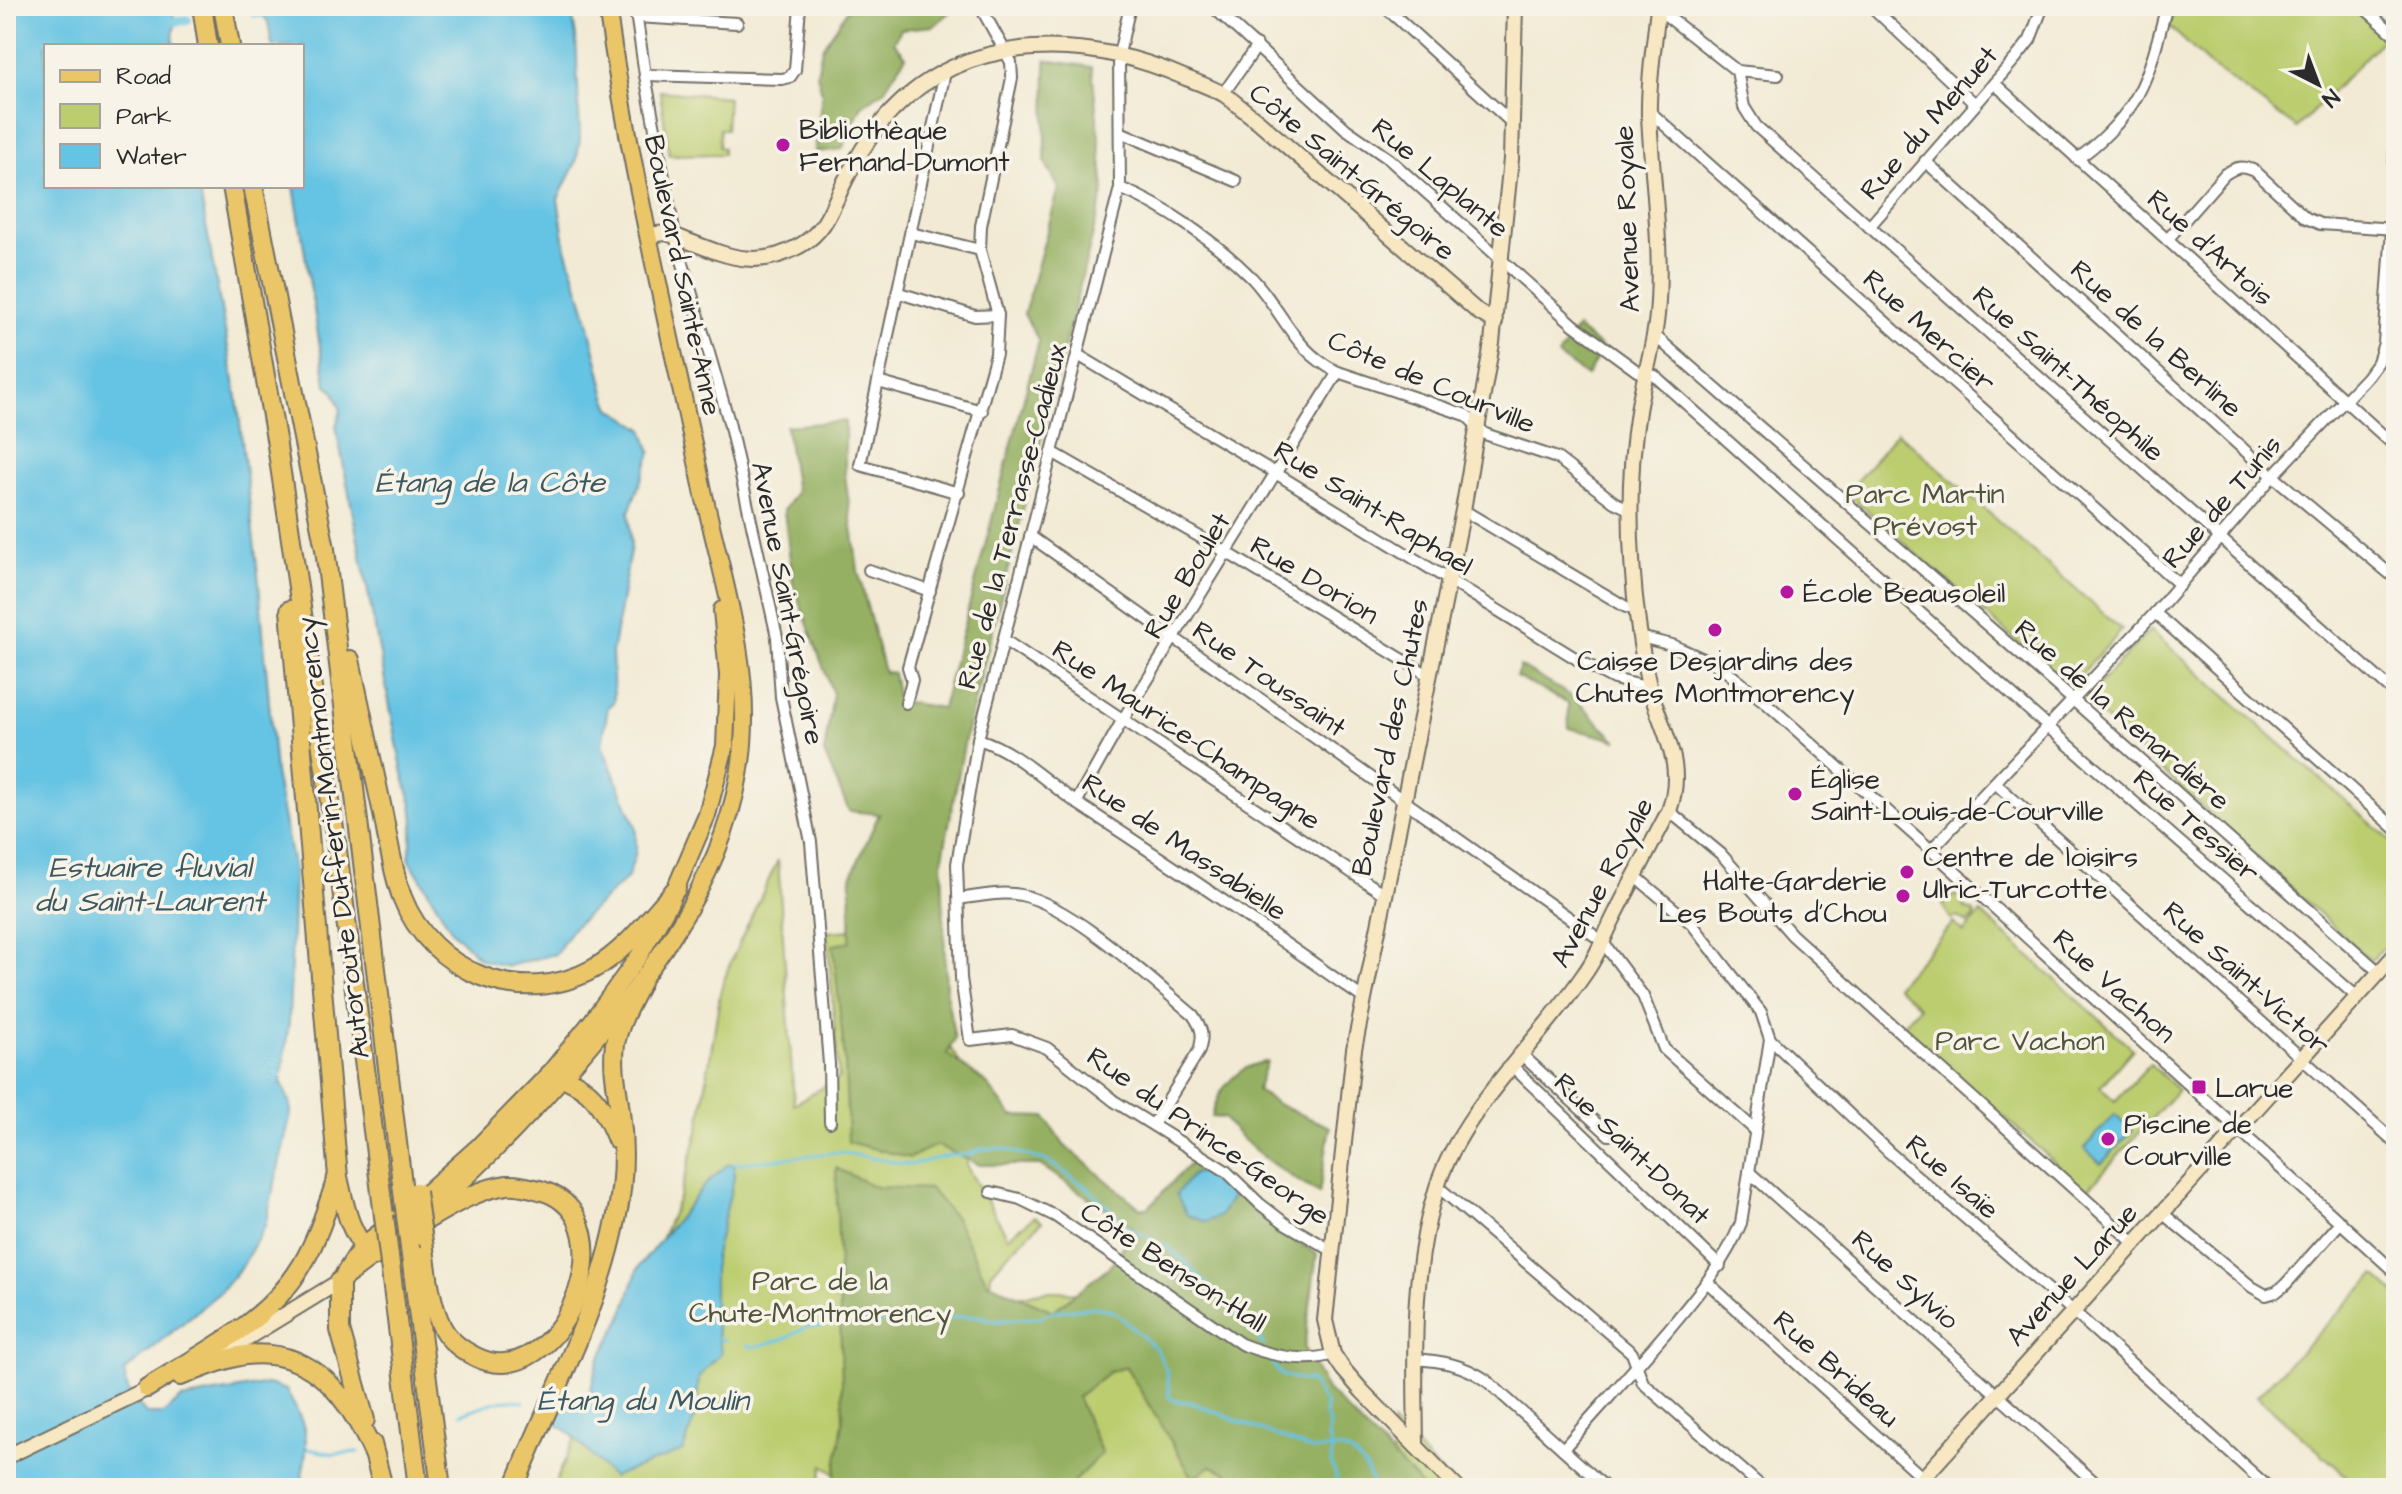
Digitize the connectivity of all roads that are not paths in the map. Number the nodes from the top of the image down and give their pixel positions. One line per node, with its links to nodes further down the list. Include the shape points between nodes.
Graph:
1 (223, 6): 20 (highway)
2 (231, 6): 21 (highway)
3 (607, 6): 45 (main road, Boulevard Sainte-Anne)
4 (800, 6): 27 (street, via 790,77)
5 (980, 6): 23 (street)
6 (1130, 6): 24 (street, Rue de la Terrasse-Cadieux)
7 (1212, 6): 22 (street, Rue Laplante)
8 (1384, 6): 34 (street)
9 (1515, 6): 34 (street, Boulevard des Chutes)
10 (1871, 6): 31 (street)
11 (2043, 6): 29 (street, Rue du Menuet, via 2030,40)
12 (2167, 6): 36 (street, via 2134,102)
13 (2362, 6): 18 (street)
14 (1658, 7): 25 (street); 32 (street, Avenue Royale)
15 (202, 10): 19 (highway)
16 (636, 12): 17 (street); 27 (street, Avenue Saint-Grégoire)
17 (737, 23)
18 (2396, 36)
19 (208, 44)
20 (232, 44)
21 (233, 44)
22 (1257, 46): 30 (street); 49 (street, Rue Laplante)
23 (1005, 50): 24 (street, Côte Saint-Grégoire, via 1051,45); 26 (street, Côte Saint-Grégoire); 48 (street, via 1012,78)
24 (1119, 54): 30 (street, Côte Saint-Grégoire); 35 (street, Rue de la Terrasse-Cadieux)
25 (1737, 71): 28 (street); 42 (street, Rue Saint-Théophile, via 1744,107 1756,126)
26 (945, 72): 44 (street); 46 (street, Côte Saint-Grégoire, via 891,111 844,182 831,216 803,244 771,259 741,260)
27 (645, 75): 46 (street, Avenue Saint-Grégoire)
28 (1778, 75)
29 (1994, 83): 31 (street, Rue du Menuet); 36 (street, Rue d'Artois)
30 (1223, 94): 52 (street, Côte Saint-Grégoire)
31 (1975, 104): 37 (street, Rue du Menuet)
32 (1649, 111): 53 (street, Avenue Royale, via 1659,258); 77 (street, Rue Mercier)
33 (2396, 118): 43 (street, Rue de Tunis)
34 (1512, 123): 49 (street, Boulevard des Chutes)
35 (1120, 132): 38 (street); 41 (street, Rue de la Terrasse-Cadieux)
36 (2077, 159): 47 (street, Rue d'Artois)
37 (1925, 161): 42 (street, Rue du Menuet); 65 (street, Rue de la Berline)
38 (1236, 181)
39 (232, 188): 61 (highway, Autoroute Dufferin-Montmorency)
40 (253, 188): 71 (highway, Autoroute Dufferin-Montmorency)
41 (1120, 188): 54 (street, Rue de la Terrasse-Cadieux); 55 (street, Côte de Courville, via 1147,199 1218,249 1253,280 1305,351)
42 (1869, 227): 70 (street, Rue Saint-Théophile)
43 (2394, 229): 47 (street, via 2320,224 2306,218 2255,171 2236,167); 58 (street, Rue de Tunis, via 2384,343 2378,362)
44 (911, 233): 48 (street); 50 (street)
45 (649, 235): 46 (street, Côte Saint-Grégoire); 73 (main road, Boulevard Sainte-Anne)
46 (675, 236): 113 (street, Avenue Saint-Grégoire, via 729,422 777,637 781,697 811,842)
47 (2167, 240): 58 (street, Rue d'Artois)
48 (980, 250): 51 (street)
49 (1501, 260): 52 (street, Boulevard des Chutes); 56 (street, Rue Laplante, via 1574,325)
50 (899, 293): 51 (street, via 975,316); 57 (street)
51 (998, 315): 59 (street, via 996,354)
52 (1495, 322): 60 (street, Boulevard des Chutes)
53 (1654, 335): 56 (street, Avenue Royale); 87 (street, Rue de la Renardière)
54 (1078, 355): 63 (street, Rue de la Terrasse-Cadieux); 64 (street, Rue Saint-Raphael)
55 (1338, 372): 60 (street, Côte de Courville, via 1466,415); 64 (street, Rue Boulet)
56 (1647, 373): 68 (street, Avenue Royale, via 1638,408); 90 (street, Rue Tessier)
57 (878, 382): 59 (street); 66 (street, via 860,465)
58 (2344, 400): 62 (street, Rue d'Artois); 65 (street, Rue de Tunis)
59 (982, 411): 66 (street)
60 (1478, 427): 67 (street, Boulevard des Chutes); 68 (street, Côte de Courville, via 1557,458)
61 (276, 439): 121 (highway); 129 (highway, Autoroute Dufferin-Montmorency, bridge, via 384,1216)
62 (2396, 447)
63 (1052, 452): 69 (street, Rue de la Terrasse-Cadieux); 72 (street, Rue Dorion)
64 (1277, 474): 72 (street, Rue Boulet); 76 (street, Rue Saint-Raphael)
65 (2273, 476): 70 (street, Rue de Tunis); 75 (street, Rue de la Berline)
66 (959, 493): 78 (street)
67 (1463, 510): 76 (street, Boulevard des Chutes); 79 (street)
68 (1631, 510): 79 (street, Avenue Royale)
69 (1030, 536): 82 (street, Rue de la Terrasse-Cadieux); 83 (street, Rue Toussaint)
70 (2220, 539): 77 (street, Rue de Tunis); 86 (street, Rue Saint-Théophile)
71 (325, 549): 99 (highway, via 397,879 411,915 436,948 460,967 496,982 559,982 612,956); 126 (highway, Autoroute Dufferin-Montmorency, bridge, via 368,894 390,1003)
72 (1226, 552): 83 (street, Rue Boulet); 84 (street, Rue Dorion)
73 (717, 553): 99 (main road, Boulevard Sainte-Anne, via 728,675 725,746 707,815); 105 (main road, Boulevard Sainte-Anne, via 742,670 739,778 702,885)
74 (869, 570): 78 (street)
75 (2396, 579)
76 (1448, 581): 84 (street, Boulevard des Chutes); 85 (street, Rue Saint-Raphael, via 1580,661 1614,679)
77 (2180, 585): 80 (street, Rue de Tunis)
78 (930, 591): 88 (street, via 908,667 912,680)
79 (1637, 610): 81 (street, Avenue Royale)
80 (2155, 613): 87 (street, Rue de Tunis); 96 (street)
81 (1640, 637): 85 (street, Avenue Royale); 97 (street, Rue Vachon, via 1672,645 1728,672)
82 (1004, 640): 89 (street, Rue Maurice-Champagne); 91 (street, Rue de la Terrasse-Cadieux)
83 (1175, 640): 89 (street, Rue Boulet); 93 (street, Rue Toussaint)
84 (1428, 675): 93 (street, Boulevard des Chutes)
85 (1650, 688): 95 (street, Avenue Royale, via 1676,766)
86 (2396, 694)
87 (2073, 700): 90 (street, Rue de Tunis); 104 (street, Rue de la Renardière)
88 (906, 703)
89 (1122, 721): 94 (street, Rue Boulet); 100 (street, Rue Maurice-Champagne)
90 (2047, 726): 92 (street, Rue de Tunis); 106 (street, Rue Tessier)
91 (978, 739): 94 (street, Rue de Massabielle, via 1000,746); 101 (street, Rue de la Terrasse-Cadieux, via 957,864)
92 (1995, 783): 97 (street, Rue de Tunis); 110 (street, Rue Saint-Victor)
93 (1403, 800): 100 (street, Boulevard des Chutes); 102 (street, Rue Toussaint)
94 (1076, 803): 107 (street, Rue de Massabielle)
95 (1669, 811): 98 (street, Avenue Royale); 127 (street, via 1721,854 1792,935)
96 (2396, 829)
97 (1931, 850): 115 (street, Rue Vachon)
98 (1635, 876): 102 (street, Avenue Royale); 108 (street, Rue Isaïe, via 1692,924 1761,1012)
99 (676, 889): 112 (main road, Boulevard Sainte-Anne, via 639,956)
100 (1384, 894): 107 (street, Boulevard des Chutes)
101 (959, 899): 109 (street, Rue de la Terrasse-Cadieux, via 961,978); 114 (street, via 1004,893 1039,900 1100,938 1193,1015 1202,1027 1199,1051)
102 (1602, 941): 111 (street, Avenue Royale, via 1588,970); 116 (street, Rue Toussaint, via 1643,996 1664,1049)
103 (2396, 954): 104 (street, Avenue Larue)
104 (2379, 972): 106 (street, Avenue Larue)
105 (641, 982): 112 (main road, Boulevard Sainte-Anne); 119 (highway, via 619,1026 613,1062)
106 (2356, 996): 110 (street, Avenue Larue)
107 (1363, 998): 128 (street, Boulevard des Chutes)
108 (1770, 1039): 116 (street); 134 (street, Rue Isaïe, via 1890,1153)
109 (970, 1040): 114 (street, Rue du Prince-George, via 1012,1035 1038,1043)
110 (2301, 1057): 115 (street, Avenue Larue); 118 (street, Rue Saint-Victor)
111 (1517, 1060): 117 (street); 122 (street, Avenue Royale, via 1466,1128); 130 (street, Rue Saint-Donat)
112 (556, 1075): 119 (highway, via 581,1086 600,1105); 126 (main road, Boulevard Sainte-Anne); 129 (main road, Boulevard Sainte-Anne, via 396,1220)
113 (830, 1122)
114 (1153, 1125): 128 (street, Rue du Prince-George, via 1226,1171 1286,1224)
115 (2236, 1128): 124 (street, Avenue Larue); 125 (street, Rue Vachon)
116 (1754, 1129): 120 (street)
117 (1609, 1135)
118 (2396, 1143)
119 (624, 1158): 148 (highway, via 616,1219 597,1292)
120 (1749, 1172): 130 (street, via 1741,1223); 139 (street, Rue Sylvio)
121 (338, 1177): 129 (highway, via 347,1219); 138 (highway, via 302,1264 272,1304)
122 (1437, 1186): 136 (street, Avenue Royale, via 1419,1266); 137 (street, via 1632,1353)
123 (991, 1192): 135 (street, Côte Benson-Hall, via 1055,1216 1241,1344 1310,1360)
124 (2161, 1212): 125 (street, via 2266,1295 2285,1285); 127 (street, Avenue Larue)
125 (2341, 1222): 131 (street, Rue Vachon)
126 (412, 1238): 126 (highway, via 476,1195 507,1185 529,1187 562,1201 574,1215 585,1243 583,1274 562,1323 536,1352 518,1361 483,1360 442,1329); 129 (main road, Boulevard Sainte-Anne); 147 (highway)
127 (2134, 1243): 134 (street, Avenue Larue)
128 (1331, 1250): 135 (street, Boulevard des Chutes, via 1325,1320)
129 (375, 1255): 132 (main road, Boulevard Sainte-Anne); 146 (highway, Autoroute Dufferin-Montmorency)
130 (1720, 1266): 133 (street)
131 (2396, 1273)
132 (340, 1281): 138 (street, Boulevard Sainte-Anne, via 231,1349); 142 (highway, via 340,1330)
133 (1708, 1283): 137 (street); 144 (street, Rue Brideau)
134 (2073, 1311): 139 (street, Avenue Larue); 153 (street, Rue Isaïe)
135 (1333, 1354): 140 (street, Boulevard des Chutes)
136 (1414, 1359): 140 (street, Avenue Royale); 141 (street, via 1468,1368)
137 (1637, 1367): 141 (street); 151 (street, via 1643,1383)
138 (147, 1388): 142 (highway, via 231,1358 292,1360 337,1389); 143 (street, Boulevard Sainte-Anne)
139 (1998, 1394): 144 (street, Avenue Larue); 152 (street, Rue Sylvio)
140 (1416, 1446): 149 (street)
141 (1563, 1449): 150 (street)
142 (375, 1456): 145 (highway)
143 (6, 1457)
144 (1924, 1485)
145 (383, 1488)
146 (418, 1488)
147 (441, 1488)
148 (514, 1488)
149 (1457, 1488)
150 (1606, 1488)
151 (1763, 1488)
152 (2101, 1488)
153 (2269, 1488)

